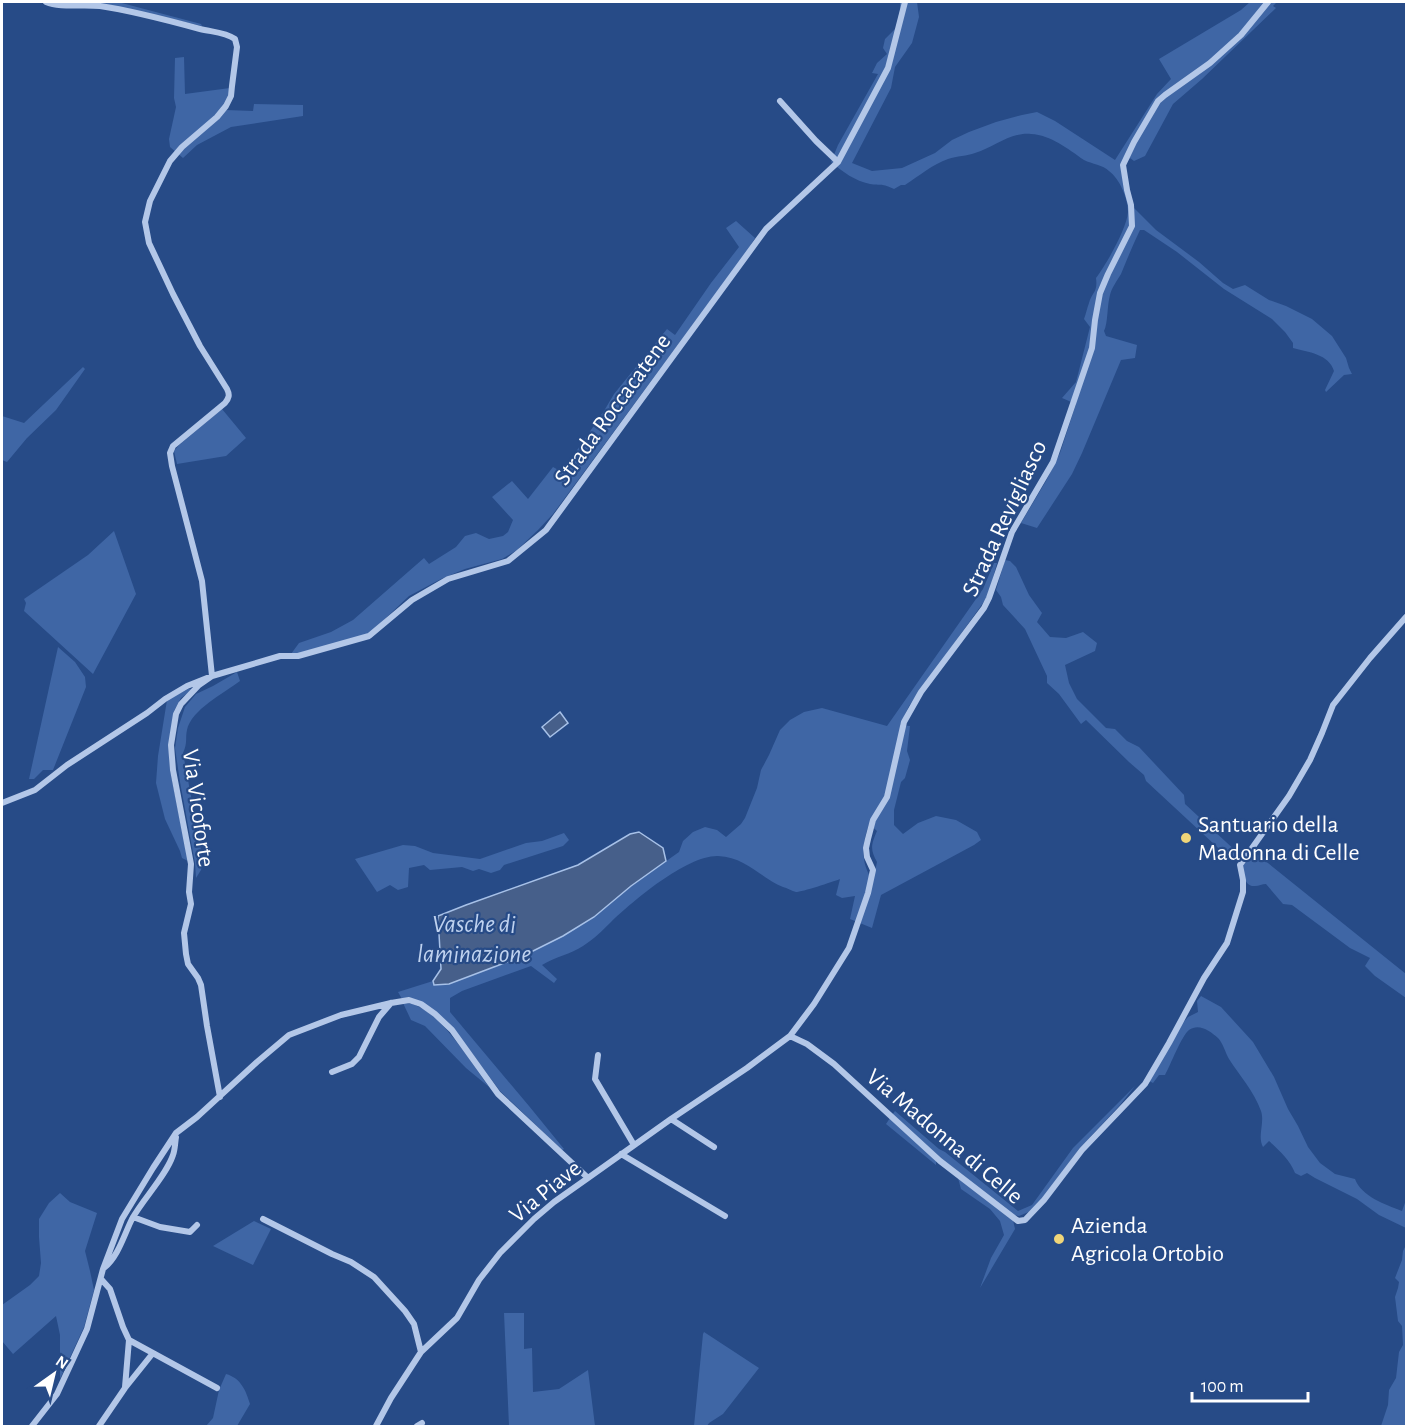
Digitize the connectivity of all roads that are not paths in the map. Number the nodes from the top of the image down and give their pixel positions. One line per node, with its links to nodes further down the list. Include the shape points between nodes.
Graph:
1 (46, 2): 7 (street, via 133,12 236,39 226,106 170,161 145,215 148,243 229,396 170,453 202,581)
2 (905, 2): 5 (street, Strada Roccacatene, via 888,68)
3 (1268, 2): 10 (street, Strada Revigliasco, via 1241,35 1210,63 1158,101 1123,165 1132,226 1100,293 1092,348 1053,462 1012,532 989,598 904,722 887,796 873,820 868,839 867,857 873,870 849,948)
4 (780, 100): 5 (street)
5 (838, 162): 7 (street, Strada Roccacatene, via 766,229 546,530 508,561 448,579 412,600 369,636)
6 (1407, 617): 10 (street, Via Madonna di Celle, via 1333,705 1310,760 1240,865 1243,892 1227,943 1151,1074 1025,1220 1018,1221 949,1168 834,1064)
7 (212, 676): 8 (street, Strada Roccacatene, via 165,699 35,790); 13 (street, Via Vicoforte, via 181,704 171,745 191,864 191,904 184,933 186,954 201,986)
8 (2, 803)
9 (391, 1003): 12 (street, via 379,1017 359,1057); 13 (street, via 341,1015 289,1035); 19 (street, via 410,1000 435,1014 452,1030 498,1094)
10 (790, 1036): 14 (street, Via Piave)
11 (598, 1055): 16 (street, via 595,1079)
12 (332, 1072)
13 (220, 1097): 15 (street)
14 (670, 1119): 16 (street, Via Piave); 17 (street)
15 (176, 1133): 21 (street, via 174,1155); 24 (street, via 122,1219)
16 (634, 1145): 18 (street, Via Piave)
17 (714, 1147)
18 (621, 1154): 19 (street, Via Piave); 20 (street)
19 (588, 1178): 27 (street, Via Piave, via 534,1219 500,1253 457,1318)
20 (725, 1216)
21 (133, 1217): 23 (street, via 190,1232); 24 (street, via 121,1245)
22 (263, 1219): 27 (street, via 374,1277 414,1324)
23 (197, 1225)
24 (103, 1269): 25 (street)
25 (101, 1279): 26 (street, via 110,1289); 31 (street, via 87,1329 57,1394)
26 (129, 1340): 28 (street); 29 (street)
27 (421, 1352): 33 (street, Via Piave)
28 (153, 1353): 29 (street); 30 (street)
29 (125, 1388): 32 (street)
30 (217, 1388)
31 (32, 1426)
32 (99, 1426)
33 (376, 1426)

